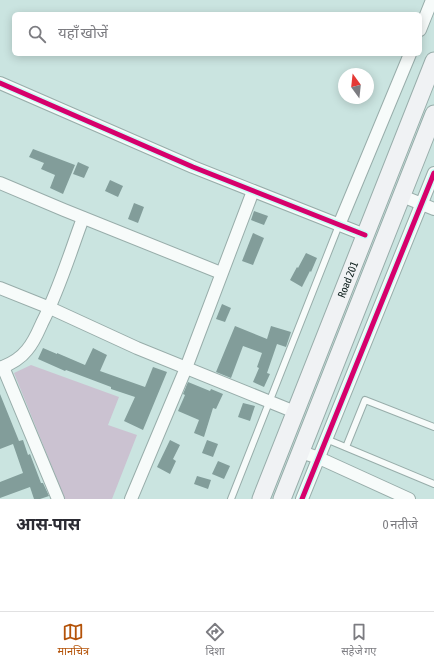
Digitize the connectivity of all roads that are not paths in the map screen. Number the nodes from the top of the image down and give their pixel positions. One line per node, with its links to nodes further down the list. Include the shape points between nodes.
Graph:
1 (432, 0): 2 (street)
2 (422, 25)
3 (409, 56): 14 (street)
4 (434, 60): 15 (main road, Road 201)
5 (0, 83): 9 (street)
6 (434, 114): 10 (main road, Road 201)
7 (434, 173): 11 (street)
8 (0, 183): 13 (street)
9 (253, 191): 14 (street); 16 (street)
10 (402, 196): 11 (street); 26 (main road, Road 201)
11 (422, 204): 12 (street); 24 (street)
12 (434, 209)
13 (83, 218): 16 (street); 18 (street)
14 (339, 225): 15 (street); 21 (lane)
15 (365, 235): 22 (main road, Road 201)
16 (222, 273): 20 (street)
17 (0, 288): 18 (street)
18 (50, 308): 19 (street, via 28,350); 20 (street)
19 (2, 368): 29 (street)
20 (186, 368): 21 (street); 30 (street)
21 (270, 402): 22 (street); 31 (lane)
22 (295, 412): 32 (main road, Road 201)
23 (434, 427): 25 (lane, via 365,400)
24 (326, 439): 25 (lane); 27 (street)
25 (346, 447): 28 (lane)
26 (301, 452): 27 (street); 33 (main road, Road 201)
27 (319, 458): 34 (street); 35 (street)
28 (434, 484)
29 (58, 499)
30 (131, 499)
31 (231, 499)
32 (261, 499)
33 (282, 499)
34 (302, 499)
35 (408, 499)

